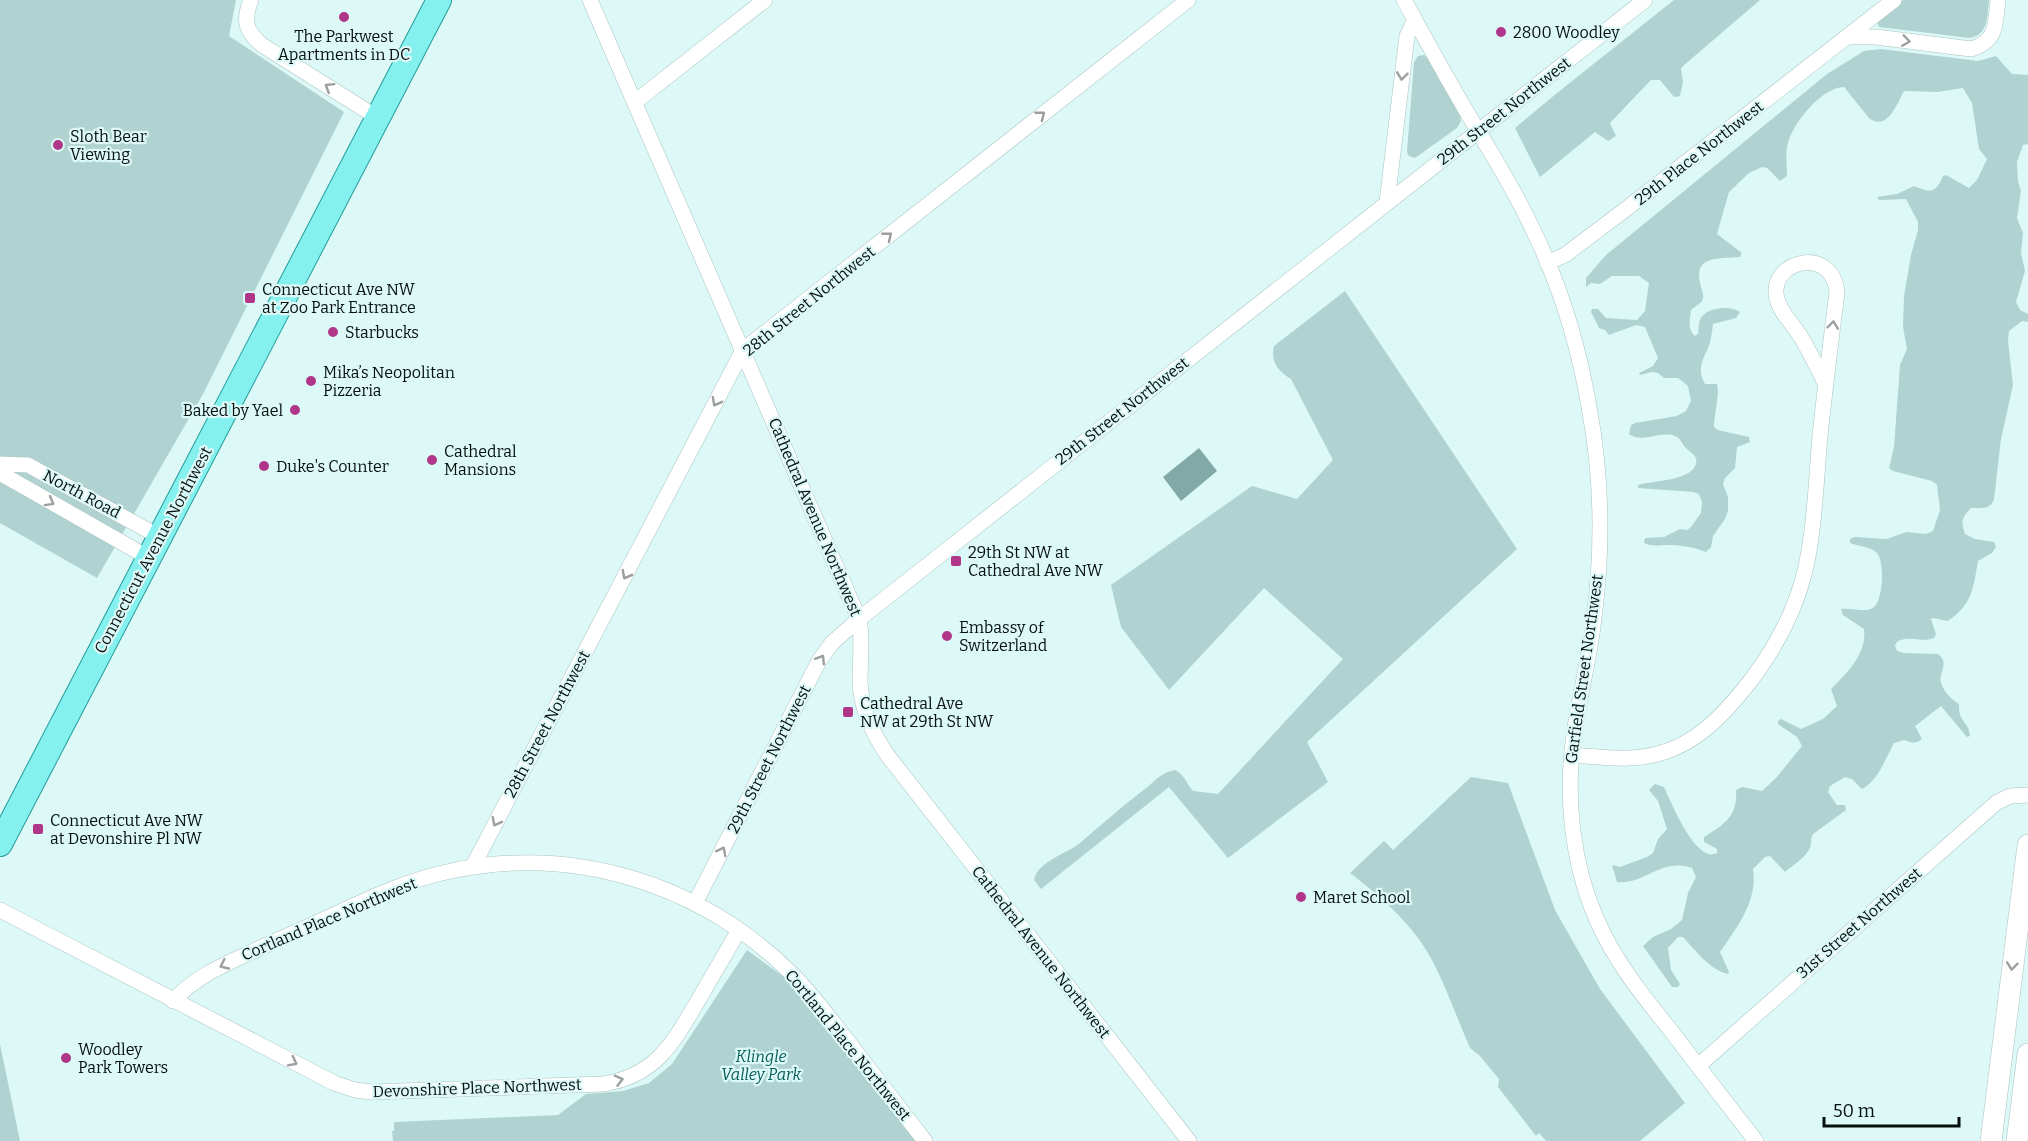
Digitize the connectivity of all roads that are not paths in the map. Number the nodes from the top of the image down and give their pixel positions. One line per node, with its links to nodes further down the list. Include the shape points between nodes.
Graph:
1 (251, 0): 13 (street, one-way to 1, via 252,36 245,17)
2 (439, 0): 13 (main road, Connecticut Avenue Northwest)
3 (590, 0): 12 (street, Cathedral Avenue Northwest)
4 (765, 0): 12 (street)
5 (1188, 0): 17 (street, 28th Street Northwest, one-way to 5)
6 (1404, 0): 10 (street, Garfield Street Northwest)
7 (1645, 0): 14 (street, 29th Street Northwest)
8 (1894, 0): 11 (street, 29th Place Northwest)
9 (1998, 0): 11 (street, one-way to 9, via 1971,49 1990,40)
10 (1415, 20): 14 (street, Garfield Street Northwest); 15 (street, one-way to 15, via 1407,36)
11 (1847, 37): 16 (street, 29th Place Northwest, via 1626,210 1565,255)
12 (635, 102): 17 (street, Cathedral Avenue Northwest)
13 (378, 118): 21 (main road, Connecticut Avenue Northwest)
14 (1478, 130): 15 (street, 29th Street Northwest); 16 (street, Garfield Street Northwest, via 1535,233)
15 (1387, 202): 23 (street, 29th Street Northwest)
16 (1547, 263): 24 (street, Garfield Street Northwest, via 1581,368 1599,488 1597,598)
17 (743, 350): 23 (street, Cathedral Avenue Northwest); 28 (street, 28th Street Northwest, one-way to 28)
18 (1825, 383): 18 (street, one-way to 18, via 1836,281 1823,267 1801,262 1783,274 1776,286 1776,296); 24 (street, via 1813,522 1804,572 1787,619 1749,684 1719,718 1677,747 1636,758)
19 (0, 464): 21 (street, North Road, via 28,465)
20 (0, 472): 22 (street, North Road, one-way to 22)
21 (160, 537): 22 (main road, Connecticut Avenue Northwest)
22 (149, 558): 26 (main road, Connecticut Avenue Northwest)
23 (859, 619): 29 (street, 29th Street Northwest, one-way to 23, via 819,661); 37 (street, Cathedral Avenue Northwest, via 862,697 879,743)
24 (1571, 755): 35 (street, Garfield Street Northwest, via 1572,824 1581,872 1596,917 1627,975)
25 (2028, 795): 35 (street, 31st Street Northwest, via 2010,796 1996,803)
26 (0, 844)
27 (2028, 845): 31 (main road)
28 (473, 867): 29 (street, Cortland Place Northwest, via 522,862 590,868 654,884); 33 (street, Cortland Place Northwest, one-way to 33, via 422,878 377,895 206,973)
29 (695, 903): 32 (street, Cortland Place Northwest)
30 (0, 910): 33 (street, Devonshire Place Northwest)
31 (2023, 922): 39 (main road, one-way to 39)
32 (739, 930): 33 (street, Devonshire Place Northwest, one-way to 32, via 334,1083 361,1091 613,1082 648,1067 669,1047); 36 (street, Cortland Place Northwest, via 769,952 810,994)
33 (173, 1000)
34 (2028, 1054): 40 (main road)
35 (1698, 1066): 38 (street, Garfield Street Northwest)
36 (925, 1141)
37 (1189, 1141)
38 (1756, 1141)
39 (1991, 1141)
40 (2018, 1141)

